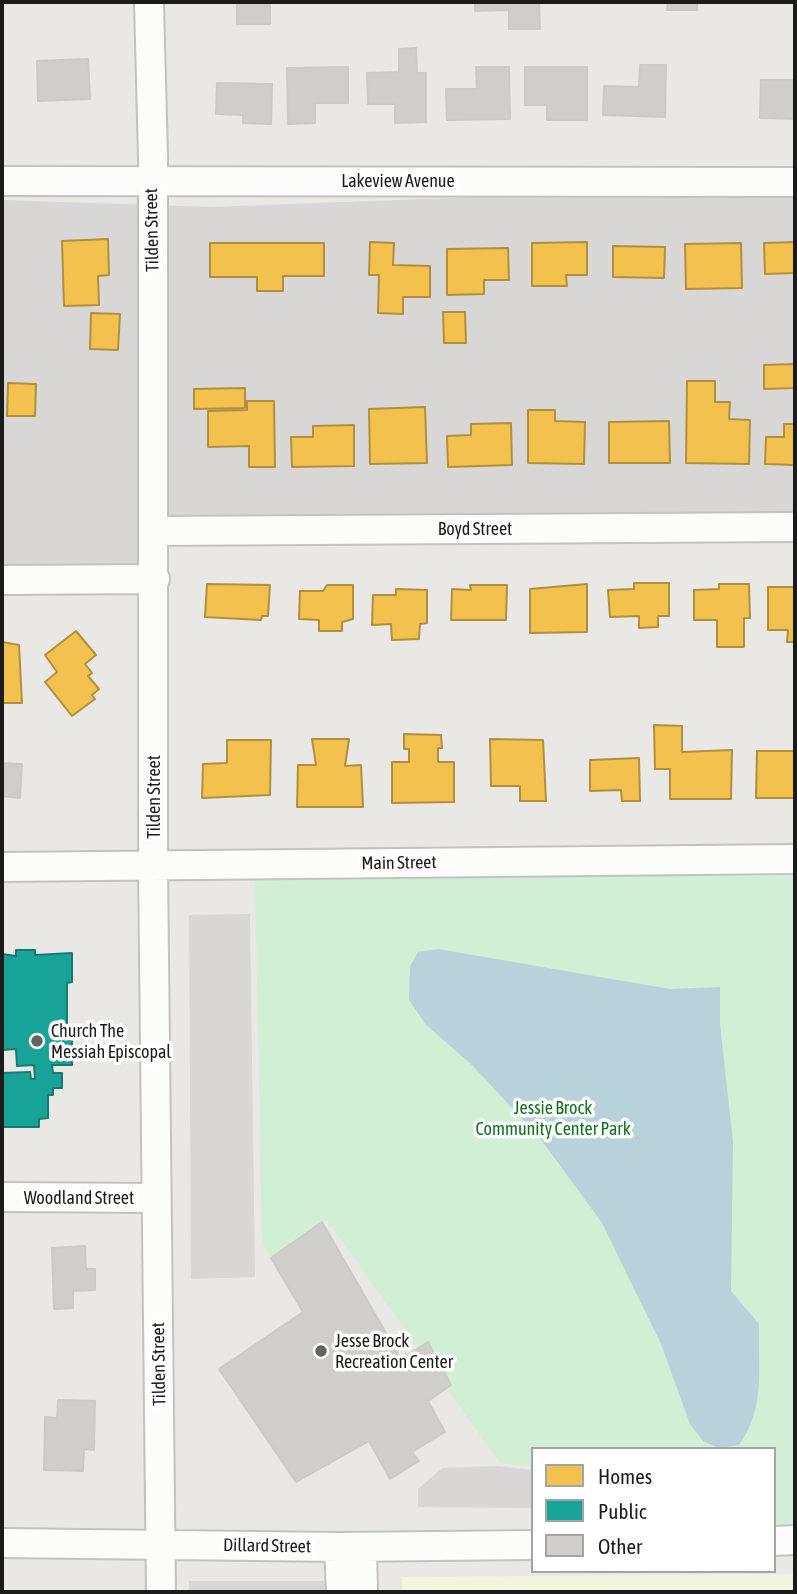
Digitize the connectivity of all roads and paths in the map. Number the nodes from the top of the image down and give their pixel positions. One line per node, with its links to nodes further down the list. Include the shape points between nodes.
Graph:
1 (149, 2): 3 (street, Tilden Street)
2 (2, 181): 3 (street, Lakeview Avenue)
3 (152, 181): 4 (street, Lakeview Avenue); 6 (street, Tilden Street)
4 (795, 182)
5 (795, 527): 6 (street, Boyd Street)
6 (155, 531): 7 (street, Tilden Street)
7 (155, 579): 8 (street); 10 (street, Tilden Street)
8 (2, 580)
9 (795, 859): 10 (street, Main Street)
10 (153, 866): 11 (street, Main Street); 13 (street, Tilden Street)
11 (2, 867)
12 (2, 1197): 13 (street, Woodland Street)
13 (156, 1198): 17 (street, Tilden Street)
14 (795, 1540): 15 (street)
15 (776, 1541)
16 (2, 1544): 17 (street, Dillard Street)
17 (161, 1545): 19 (street, Dillard Street); 20 (street, Tilden Street)
18 (531, 1545): 19 (street, Dillard Street)
19 (351, 1547): 21 (street); 22 (street)
20 (161, 1592)
21 (341, 1592)
22 (363, 1592)

